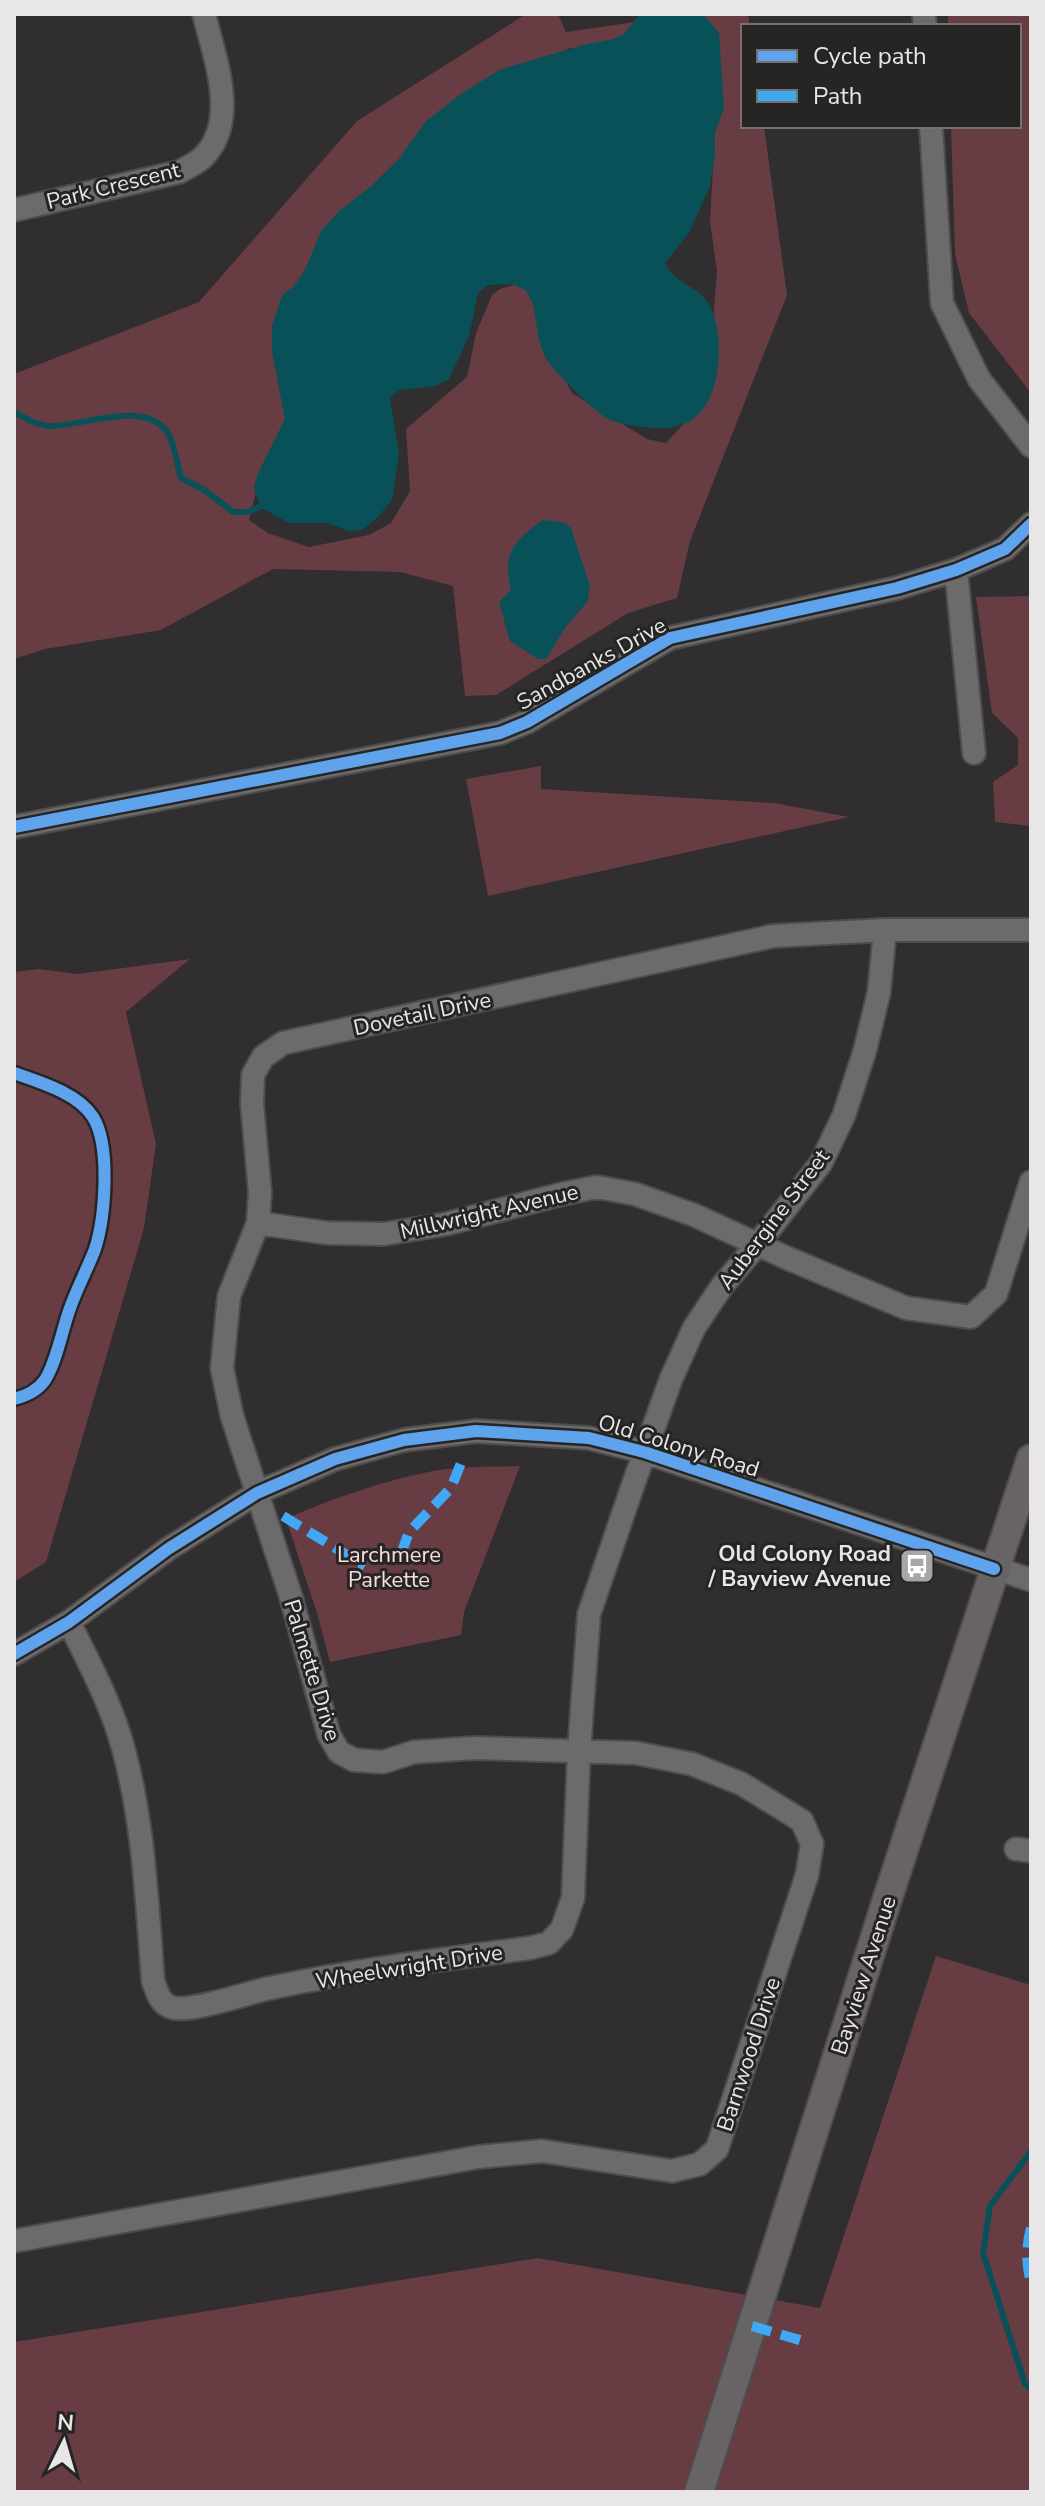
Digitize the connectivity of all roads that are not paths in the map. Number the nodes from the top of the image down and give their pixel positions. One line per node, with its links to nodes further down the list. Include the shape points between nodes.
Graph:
1 (204, 14): 3 (street, Park Crescent, via 222,88 222,117 213,144 200,160 179,172)
2 (931, 128): 4 (street, via 942,303 979,379)
3 (14, 210)
4 (1031, 446)
5 (1031, 524): 6 (street, Sandbanks Drive, via 1005,549)
6 (956, 570): 7 (street); 8 (street, Sandbanks Drive, via 670,638 500,733)
7 (974, 753)
8 (14, 827)
9 (885, 930): 10 (street, Dovetail Drive); 12 (street, Dovetail Drive, via 773,936 283,1043 263,1057 253,1075); 13 (street, Aubergine Street, via 879,992 844,1115 821,1163)
10 (1031, 930)
11 (1031, 1182): 13 (street, via 996,1294 971,1317 906,1308)
12 (258, 1223): 13 (street, Millwright Avenue, via 384,1234 597,1187 694,1215); 16 (street, Dovetail Drive, via 229,1296 222,1368)
13 (757, 1245): 14 (street, Aubergine Street, via 694,1328)
14 (644, 1452): 16 (street, Old Colony Road, via 589,1438 476,1431 404,1440 335,1459); 17 (street, Old Colony Road); 21 (street, Wheelwright Drive, via 589,1614)
15 (1031, 1459): 17 (main road, Bayview Avenue)
16 (257, 1493): 19 (street, Old Colony Road, via 168,1549); 21 (street, Palmette Drive, via 329,1735 339,1752 354,1760 383,1762 414,1752 475,1748)
17 (994, 1569): 18 (street, Old Colony Road); 23 (main road, Bayview Avenue)
18 (1031, 1580)
19 (69, 1622): 20 (street, Old Colony Road); 21 (street, Wheelwright Drive, via 123,1749 141,1832 153,1981 160,2000 173,2008 374,1969 549,1943 562,1929 573,1898)
20 (14, 1654)
21 (579, 1751): 22 (street, Barnwood Drive, via 636,1753 692,1764 802,1821 812,1844 807,1875 717,2149 700,2164 672,2171 542,2151 478,2157)
22 (14, 2241)
23 (699, 2492)

